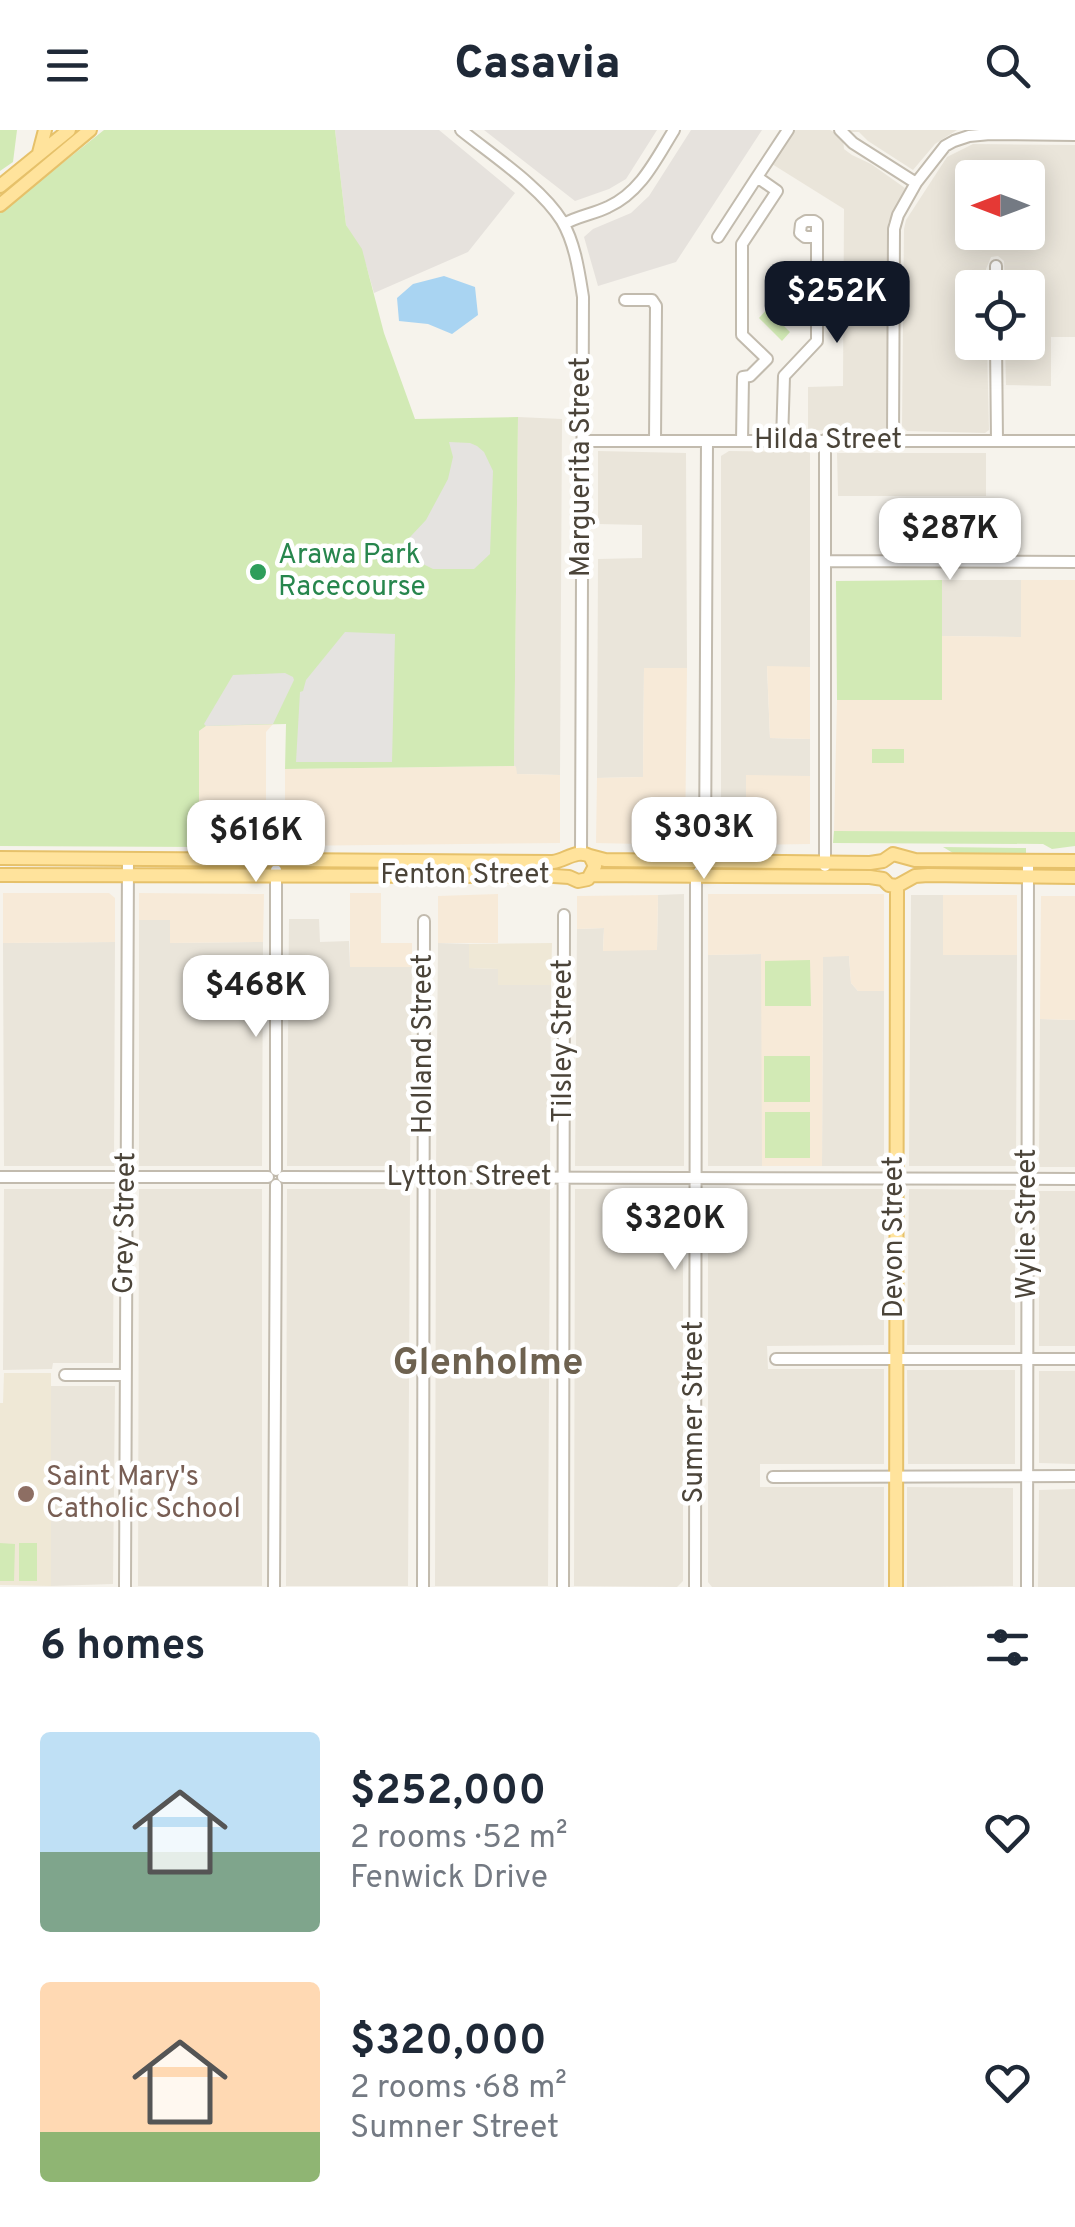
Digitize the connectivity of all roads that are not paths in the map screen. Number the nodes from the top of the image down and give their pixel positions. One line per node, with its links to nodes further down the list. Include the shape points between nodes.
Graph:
1 (46, 130): 9 (main road)
2 (68, 130): 9 (main road)
3 (90, 130): 13 (main road)
4 (461, 130): 14 (street, Marguerita Street, via 540,195)
5 (674, 130): 14 (street, via 633,190)
6 (788, 130): 10 (street)
7 (840, 130): 11 (street)
8 (1075, 135): 11 (street, via 970,136 945,146)
9 (38, 155): 12 (main road)
10 (757, 177): 15 (street); 20 (street, via 778,191 742,244 742,335)
11 (916, 183): 25 (street, via 894,229)
12 (0, 186)
13 (0, 205)
14 (564, 224): 26 (street, Marguerita Street, via 583,298)
15 (718, 237)
16 (817, 238): 22 (street, via 817,341)
17 (996, 266): 18 (street)
18 (996, 270)
19 (625, 300): 27 (street, via 652,300 656,306)
20 (766, 359): 22 (street); 28 (street, via 743,376)
21 (996, 360): 29 (street)
22 (784, 376): 23 (street)
23 (782, 440): 24 (street, Hilda Street); 28 (street, Hilda Street)
24 (825, 440): 25 (street, Hilda Street); 32 (street)
25 (893, 440): 29 (street, Hilda Street)
26 (582, 441): 27 (street, Hilda Street); 34 (street, Marguerita Street)
27 (655, 441): 31 (street, Hilda Street)
28 (742, 441): 31 (street, Hilda Street)
29 (997, 441): 30 (street, Hilda Street)
30 (1075, 441)
31 (707, 442): 40 (street)
32 (825, 561): 33 (street); 44 (street)
33 (1075, 562)
34 (579, 856): 39 (main road, Fenton Street, via 542,862); 40 (main road, Fenton Street); 49 (main road, via 594,866); 51 (main road, via 566,867)
35 (905, 857): 41 (main road); 42 (main road); 56 (main road, via 912,874)
36 (0, 858): 37 (main road, Fenton Street)
37 (128, 859): 38 (main road, Fenton Street); 46 (street, Grey Street)
38 (276, 859): 39 (main road, Fenton Street); 47 (street)
39 (425, 860): 48 (main road)
40 (705, 860): 44 (main road, Fenton Street); 52 (street)
41 (883, 860): 44 (main road, Fenton Street); 55 (main road)
42 (1028, 861): 43 (main road); 50 (street, Wylie Street)
43 (1075, 861)
44 (825, 862): 53 (street)
45 (0, 875): 46 (main road, Fenton Street)
46 (128, 875): 47 (main road, Fenton Street); 64 (street, Grey Street)
47 (276, 876): 48 (main road, Fenton Street); 60 (street)
48 (425, 876): 51 (main road, Fenton Street)
49 (592, 876): 51 (main road); 52 (main road)
50 (1028, 876): 54 (main road); 56 (main road, via 928,875); 66 (street, Wylie Street)
51 (570, 877)
52 (696, 877): 53 (main road); 61 (street, Sumner Street)
53 (825, 877): 55 (main road)
54 (1075, 877)
55 (883, 879): 56 (main road)
56 (902, 884): 65 (main road, Devon Street)
57 (564, 914): 63 (street, Tilsley Street)
58 (424, 922): 62 (street, Holland Street)
59 (0, 1177): 64 (street, Lytton Street)
60 (276, 1177): 62 (street, Lytton Street); 64 (street, Lytton Street); 79 (street)
61 (695, 1177): 63 (street, Lytton Street); 65 (street, Lytton Street); 82 (street, Sumner Street)
62 (423, 1178): 63 (street, Lytton Street); 80 (street, Holland Street)
63 (564, 1178): 81 (street, Tilsley Street)
64 (126, 1179): 73 (street, Grey Street)
65 (896, 1179): 66 (street, Lytton Street); 68 (main road, Devon Street)
66 (1028, 1179): 67 (street, Lytton Street); 69 (street, Wylie Street)
67 (1075, 1180)
68 (895, 1358): 69 (street); 70 (street); 74 (main road, Devon Street)
69 (1027, 1358): 71 (street); 75 (street, Wylie Street)
70 (776, 1359)
71 (1075, 1359)
72 (64, 1375): 73 (street)
73 (125, 1375): 78 (street, Grey Street)
74 (895, 1476): 75 (street); 77 (street); 83 (main road, Devon Street)
75 (1027, 1476): 76 (street); 84 (street, Wylie Street)
76 (1075, 1476)
77 (773, 1477)
78 (124, 1587)
79 (274, 1587)
80 (422, 1587)
81 (562, 1587)
82 (695, 1587)
83 (896, 1587)
84 (1027, 1587)

